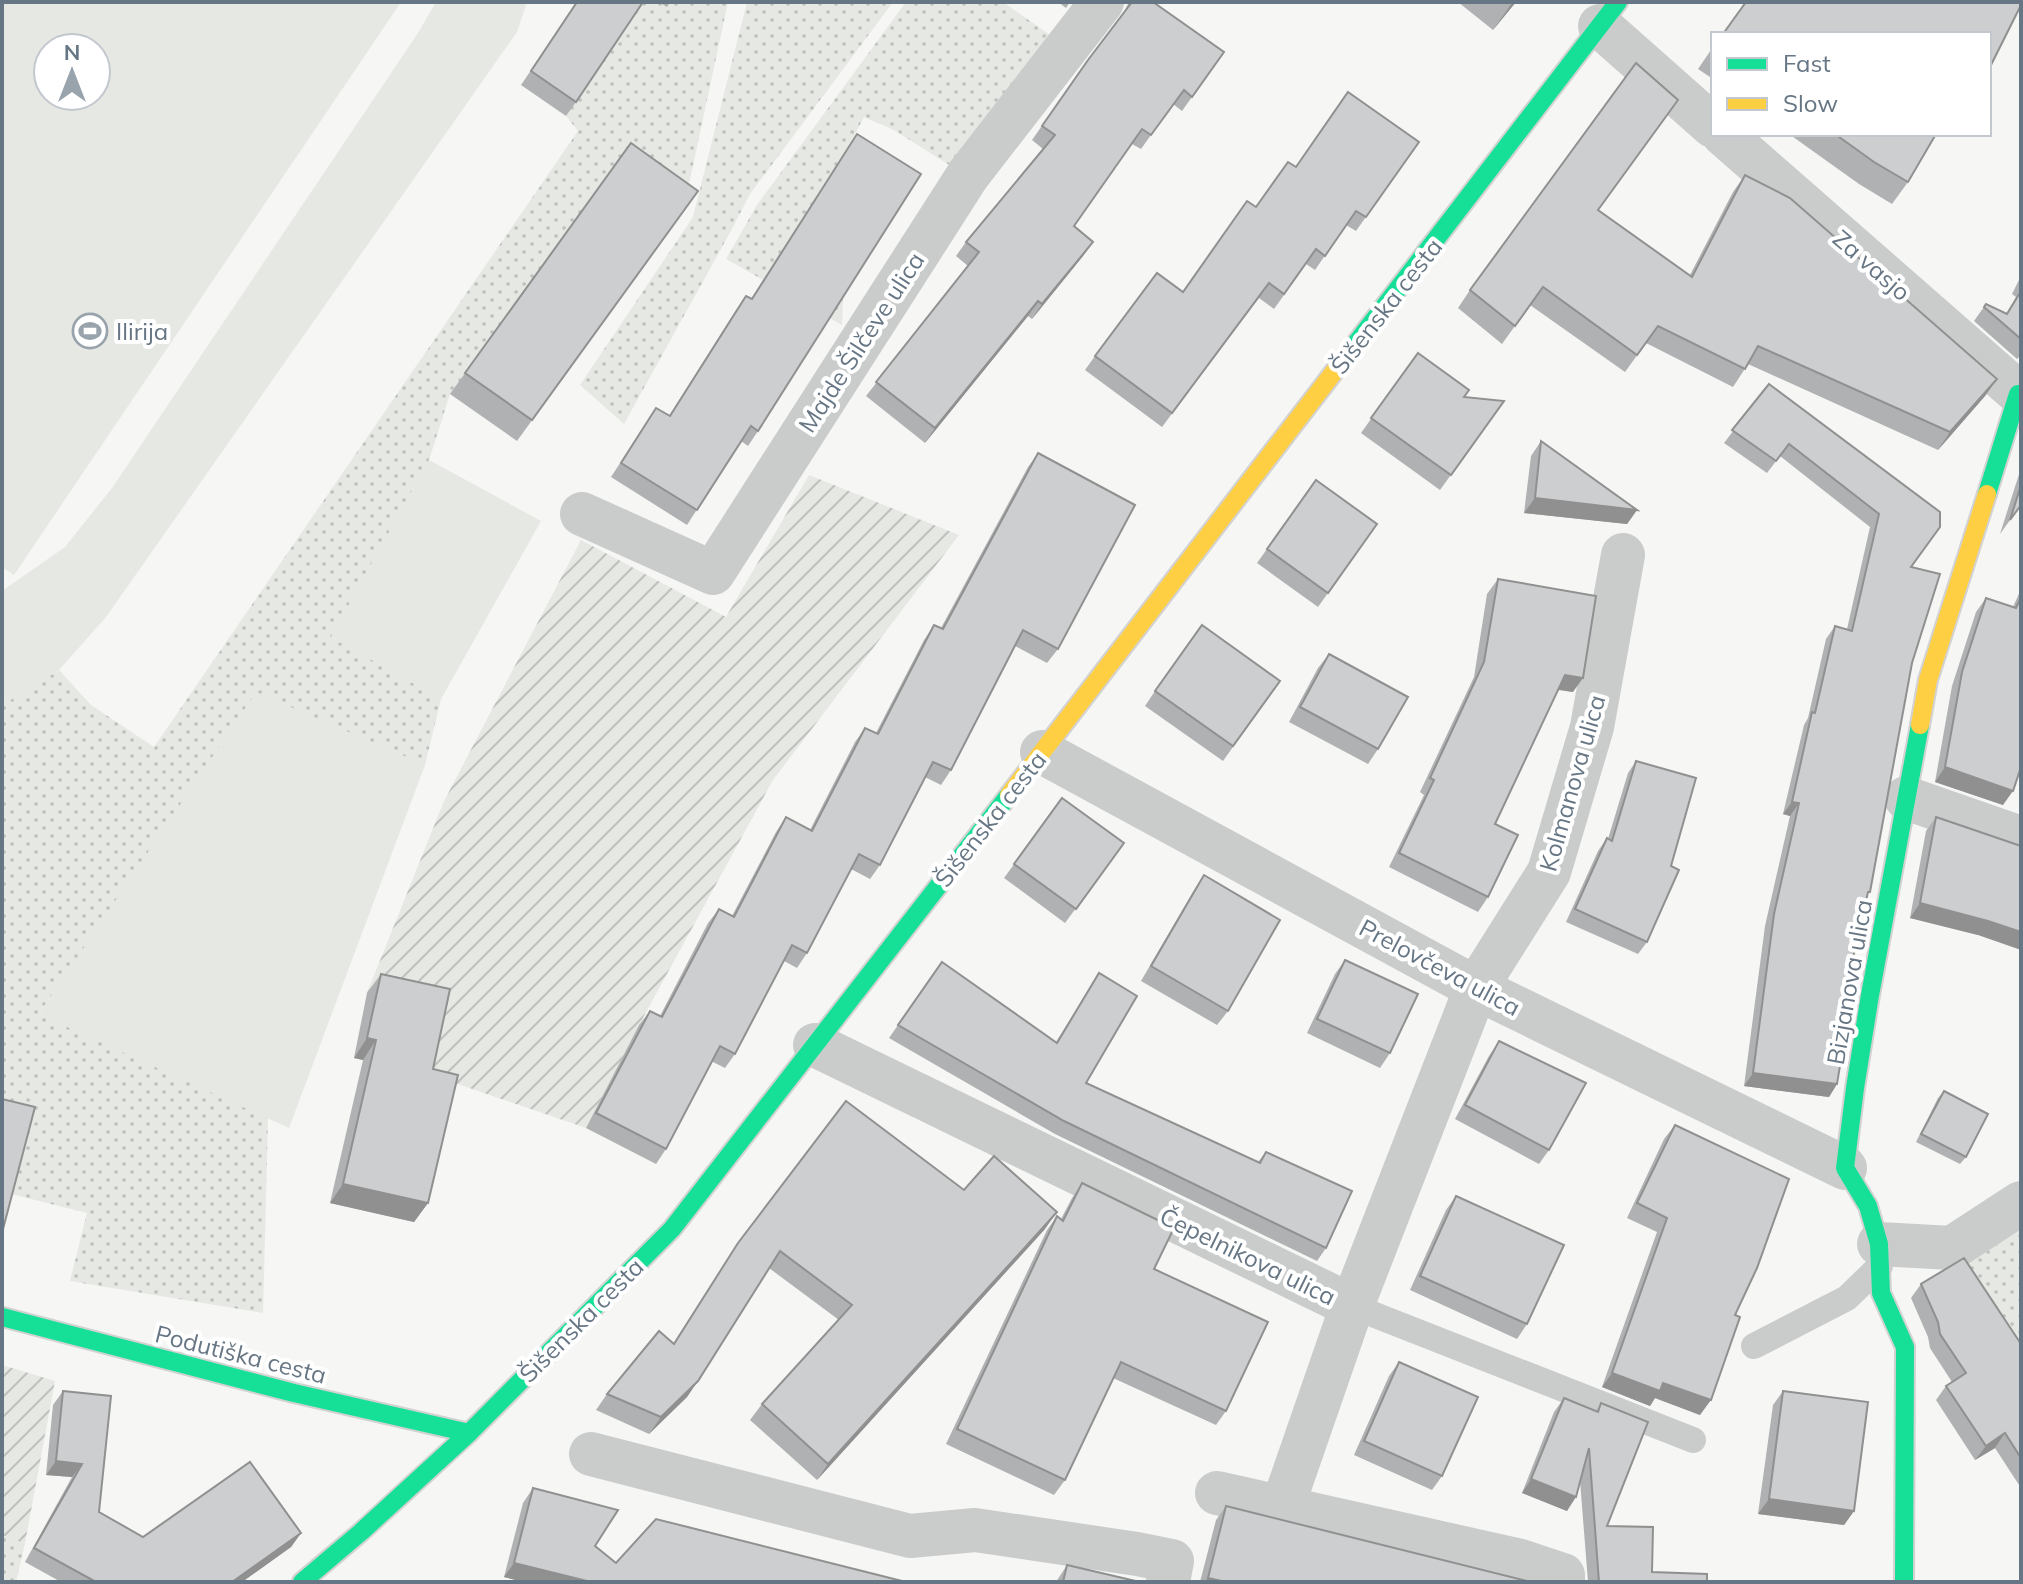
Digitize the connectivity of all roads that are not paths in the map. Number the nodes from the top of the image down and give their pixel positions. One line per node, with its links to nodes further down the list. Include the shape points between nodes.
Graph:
1 (1102, 2): 6 (street, Majde Šilčeve ulica, via 968,175 713,573)
2 (1609, 14): 3 (street); 8 (main road, Šišenska cesta)
3 (1711, 124)
4 (1725, 136): 5 (street, Za vasjo)
5 (2020, 395): 9 (main road, Bizjanova ulica, via 1928,680)
6 (582, 514)
7 (1623, 555): 11 (street, Kolmanova ulica, via 1592,727 1549,872)
8 (1042, 752): 11 (street, Prelovčeva ulica); 12 (main road, Šišenska cesta)
9 (1906, 798): 10 (street); 13 (main road, Bizjanova ulica)
10 (2021, 838)
11 (1476, 988): 13 (street, Prelovčeva ulica); 16 (street, Kolmanova ulica)
12 (815, 1045): 16 (street, Čepelnikova ulica); 19 (main road, Šišenska cesta, via 672,1229)
13 (1845, 1168): 15 (main road, via 1868,1206)
14 (2021, 1203): 15 (street, via 1952,1248)
15 (1879, 1255): 18 (lane, via 1847,1298); 27 (main road, via 1881,1293 1905,1347)
16 (1352, 1306): 20 (lane, Čepelnikova ulica); 23 (street)
17 (2, 1317): 19 (main road, Podutiška cesta)
18 (1754, 1346)
19 (469, 1433): 26 (main road, Šišenska cesta)
20 (1693, 1440)
21 (591, 1454): 24 (street, via 910,1536 975,1530 1137,1554)
22 (1217, 1493): 23 (street)
23 (1282, 1508): 25 (street, via 1521,1561)
24 (1170, 1572)
25 (1563, 1579)
26 (302, 1582)
27 (1904, 1582)

